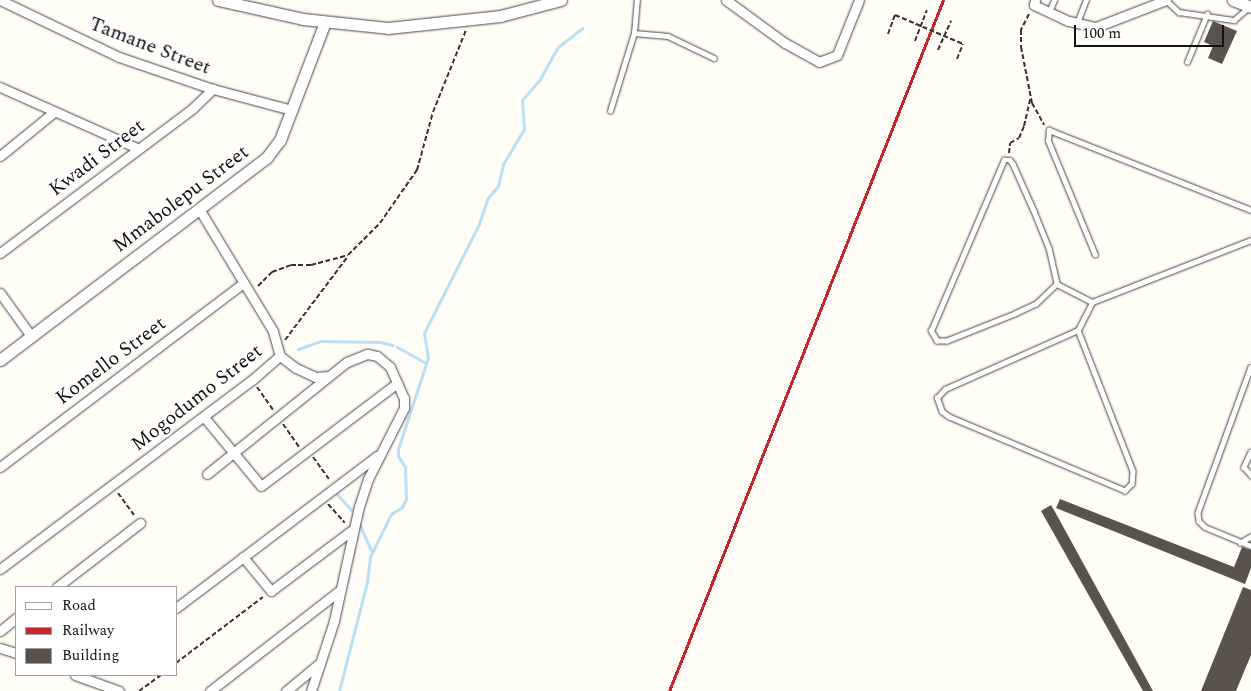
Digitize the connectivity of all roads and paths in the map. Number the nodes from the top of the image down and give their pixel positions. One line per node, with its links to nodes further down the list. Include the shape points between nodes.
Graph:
1 (0, 0): 30 (street, Tamane Street, via 119,56)
2 (218, 0): 18 (street)
3 (561, 0): 16 (street)
4 (637, 0): 21 (lane)
5 (726, 0): 6 (street, via 785,43 820,62 837,55)
6 (859, 0)
7 (1054, 0): 14 (lane)
8 (1086, 0): 19 (lane)
9 (1166, 0): 15 (lane, via 1179,12); 19 (street, via 1104,25)
10 (1233, 0): 12 (street)
11 (1034, 2): 14 (street); 31 (path, via 1021,30)
12 (1250, 7): 15 (lane, via 1234,20)
13 (927, 10): 20 (path)
14 (1049, 12): 19 (street)
15 (1207, 14): 28 (lane)
16 (468, 21): 18 (street, via 388,28); 43 (path, via 464,40 433,112 417,170 380,223)
17 (951, 21): 23 (path)
18 (324, 22): 32 (street, Mmabolepu Street)
19 (1076, 24)
20 (921, 26): 22 (path, bridge, via 895,15); 23 (path, bridge); 24 (path)
21 (634, 33): 26 (lane, via 668,36); 33 (lane)
22 (888, 34)
23 (945, 36): 25 (path); 27 (path, bridge, via 963,44)
24 (915, 41)
25 (938, 50)
26 (714, 58)
27 (957, 59)
28 (1187, 62)
29 (0, 87): 34 (street)
30 (213, 89): 32 (street, Tamane Street); 36 (street, Kwadi Street, via 194,108)
31 (1030, 97): 35 (path, via 1039,120); 38 (path, via 1024,126 1019,138 1010,143)
32 (292, 110): 39 (street, Mmabolepu Street, via 280,140 267,157)
33 (610, 111)
34 (53, 113): 36 (street); 37 (street)
35 (1049, 130): 40 (lane); 44 (lane, via 1048,141)
36 (137, 148): 42 (street, Kwadi Street)
37 (0, 156)
38 (1007, 159): 46 (lane, via 1015,168 1049,248); 46 (lane, via 1001,163 932,335 943,342 966,334 1036,304)
39 (199, 209): 45 (street, Mogodumo Street); 51 (street, Mmabolepu Street)
40 (1251, 210)
41 (1251, 240): 49 (lane)
42 (0, 253)
43 (348, 255): 48 (path, via 311,265 291,265 272,272); 52 (path)
44 (1096, 255)
45 (243, 282): 48 (street, Mogodumo Street); 64 (street, Komello Street)
46 (1057, 284): 49 (lane)
47 (0, 293): 51 (street)
48 (250, 294): 52 (street, Mogodumo Street, via 273,330)
49 (1092, 302): 50 (lane)
50 (1078, 330): 50 (lane, via 1133,471 1132,484 1125,491 949,418 938,406 937,398 945,389)
51 (31, 336): 53 (street, Mmabolepu Street)
52 (280, 352): 55 (street, via 296,368 315,376); 56 (street, Mogodumo Street)
53 (0, 360)
54 (1251, 367): 73 (lane, via 1198,512 1204,527)
55 (328, 376): 57 (street, via 361,355 372,354 384,360); 59 (street)
56 (252, 380): 58 (street, Mogodumo Street); 59 (path)
57 (397, 384): 61 (street); 63 (street, via 404,398 404,408)
58 (204, 417): 62 (street); 67 (street, Mogodumo Street)
59 (280, 418): 61 (path); 62 (street)
60 (1251, 452): 66 (lane, via 1244,467)
61 (306, 453): 62 (street, via 261,486); 68 (path)
62 (234, 454): 65 (street)
63 (380, 454): 68 (street); 71 (street)
64 (0, 467)
65 (207, 474)
66 (1251, 475)
67 (112, 486): 70 (path); 76 (street, Mogodumo Street)
68 (335, 488): 69 (street)
69 (324, 496): 71 (path); 75 (street)
70 (140, 523): 77 (street)
71 (351, 531): 78 (street); 79 (street)
72 (1251, 536): 73 (lane)
73 (1240, 543): 74 (lane)
74 (1251, 546)
75 (243, 557): 78 (street); 80 (street)
76 (0, 569)
77 (58, 586)
78 (271, 591): 85 (path)
79 (339, 591): 86 (street); 91 (street)
80 (178, 606)
81 (15, 619): 82 (street)
82 (0, 631)
83 (0, 648): 84 (street)
84 (15, 653)
85 (178, 661)
86 (321, 663): 92 (street); 93 (street)
87 (82, 676): 89 (street)
88 (160, 676): 90 (path)
89 (119, 691)
90 (139, 691)
91 (210, 691)
92 (286, 691)
93 (311, 691)

